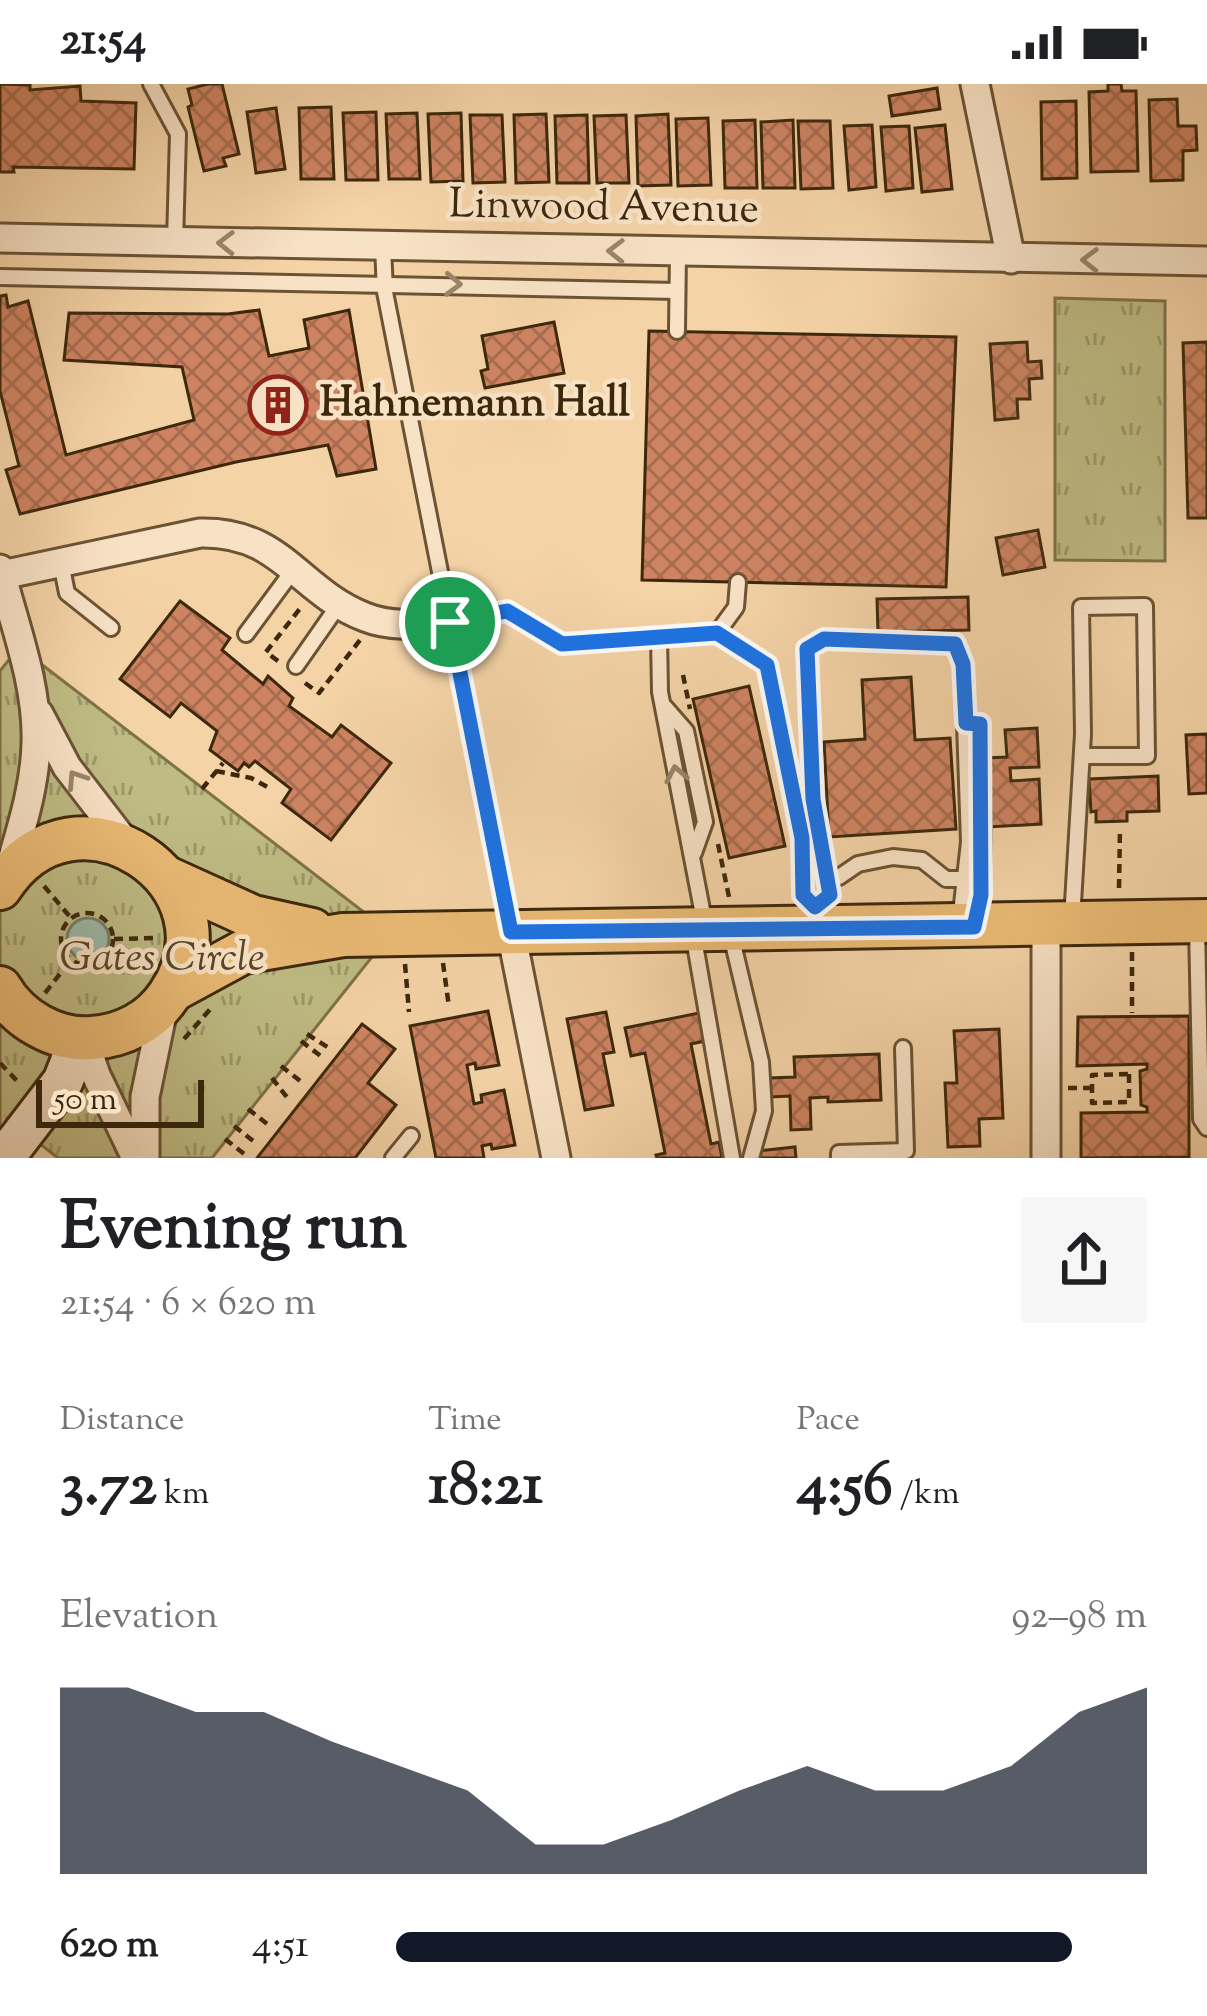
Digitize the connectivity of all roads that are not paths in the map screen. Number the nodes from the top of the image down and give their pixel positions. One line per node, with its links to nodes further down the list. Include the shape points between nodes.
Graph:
1 (151, 84): 4 (lane, via 178,134)
2 (975, 84): 7 (street)
3 (0, 238): 4 (street, Linwood Avenue)
4 (175, 242): 5 (street, Linwood Avenue, one-way to 4)
5 (383, 246): 6 (street, Linwood Avenue, one-way to 5); 10 (lane)
6 (678, 252): 7 (street, Linwood Avenue); 11 (lane)
7 (1011, 259): 8 (street, Linwood Avenue, one-way to 7)
8 (1207, 261)
9 (0, 277): 10 (lane)
10 (385, 282): 11 (lane, one-way to 11); 18 (lane)
11 (677, 291): 12 (lane)
12 (677, 331)
13 (61, 562): 14 (street, via 232,532); 15 (street); 19 (lane, via 68,593)
14 (294, 569): 17 (street); 22 (lane)
15 (1, 572): 20 (street)
16 (738, 582): 21 (lane, via 736,607)
17 (340, 603): 18 (street, via 387,623); 24 (lane)
18 (450, 622): 23 (lane, via 507,611 562,644); 38 (lane)
19 (111, 628)
20 (7, 630): 25 (street)
21 (717, 633): 23 (lane); 33 (lane, via 767,665 802,838 803,895)
22 (246, 634)
23 (658, 636): 37 (lane, one-way to 23, via 662,703)
24 (296, 666)
25 (34, 705): 28 (street, one-way to 25, via 67,767); 32 (street)
26 (966, 723): 30 (lane, via 955,644 824,639 807,649 813,799); 31 (lane); 36 (lane, via 980,724 981,895)
27 (1082, 756): 27 (lane, via 1081,607 1145,606 1147,756); 35 (lane)
28 (128, 847): 29 (main road); 32 (main road, via 70,839 36,851)
29 (167, 878): 39 (main road, via 266,921); 41 (main road, via 187,931)
30 (828, 878): 31 (lane, via 893,857 922,860 946,880); 33 (lane, via 830,895)
31 (965, 878): 36 (lane)
32 (16, 881)
33 (816, 917): 36 (main road); 37 (main road)
34 (1202, 922): 35 (main road); 44 (lane)
35 (1059, 926): 36 (main road); 53 (street)
36 (967, 927)
37 (709, 930): 38 (main road); 50 (lane); 51 (lane, via 761,1062 764,1111)
38 (511, 932): 39 (main road); 49 (street)
39 (343, 934): 41 (main road, via 243,952)
40 (20, 993): 42 (main road, via 18,1011)
41 (169, 996): 42 (main road, via 122,1032); 47 (street)
42 (82, 1039): 46 (street, via 64,1081); 47 (street)
43 (903, 1048): 52 (lane, via 906,1151)
44 (1207, 1128)
45 (411, 1136): 48 (lane)
46 (4, 1158)
47 (140, 1158)
48 (393, 1158)
49 (556, 1158)
50 (732, 1158)
51 (751, 1158)
52 (839, 1158)
53 (1046, 1158)

